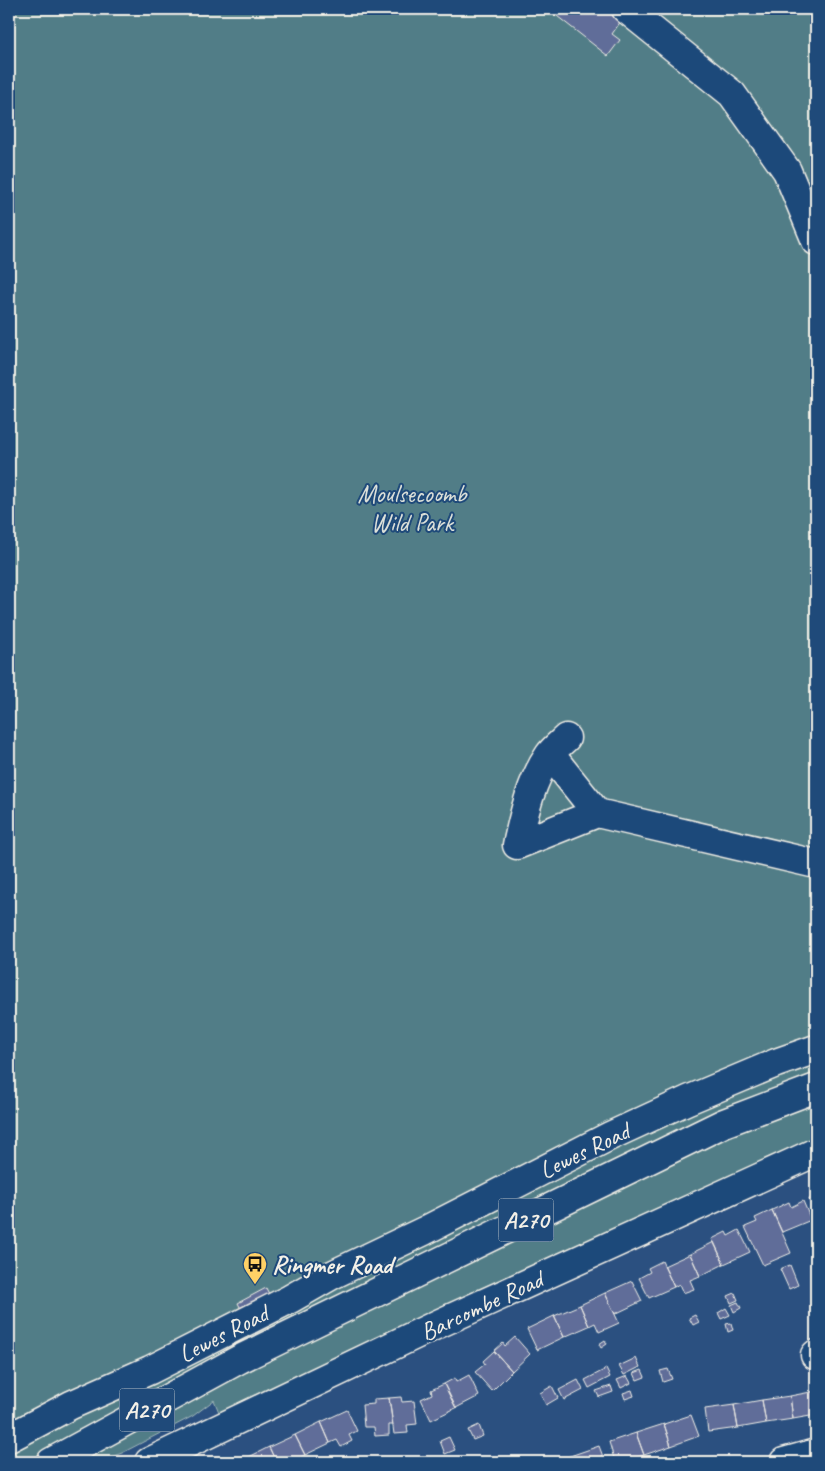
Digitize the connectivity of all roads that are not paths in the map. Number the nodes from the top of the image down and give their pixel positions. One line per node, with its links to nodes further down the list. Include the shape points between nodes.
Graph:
1 (626, 9): 2 (main road, via 732,94 787,171)
2 (816, 240)
3 (596, 813): 3 (main road, via 517,844 536,778 558,746); 4 (main road)
4 (816, 864)
5 (816, 1049): 8 (main road, Lewes Road / A270, via 750,1074 610,1136 150,1370 71,1405)
6 (816, 1088): 10 (main road, Lewes Road / A270, via 724,1123 240,1359)
7 (816, 1152): 11 (main road, Barcombe Road, via 438,1324)
8 (9, 1438)
9 (816, 1453): 12 (main road)
10 (51, 1462)
11 (149, 1462)
12 (784, 1462)

